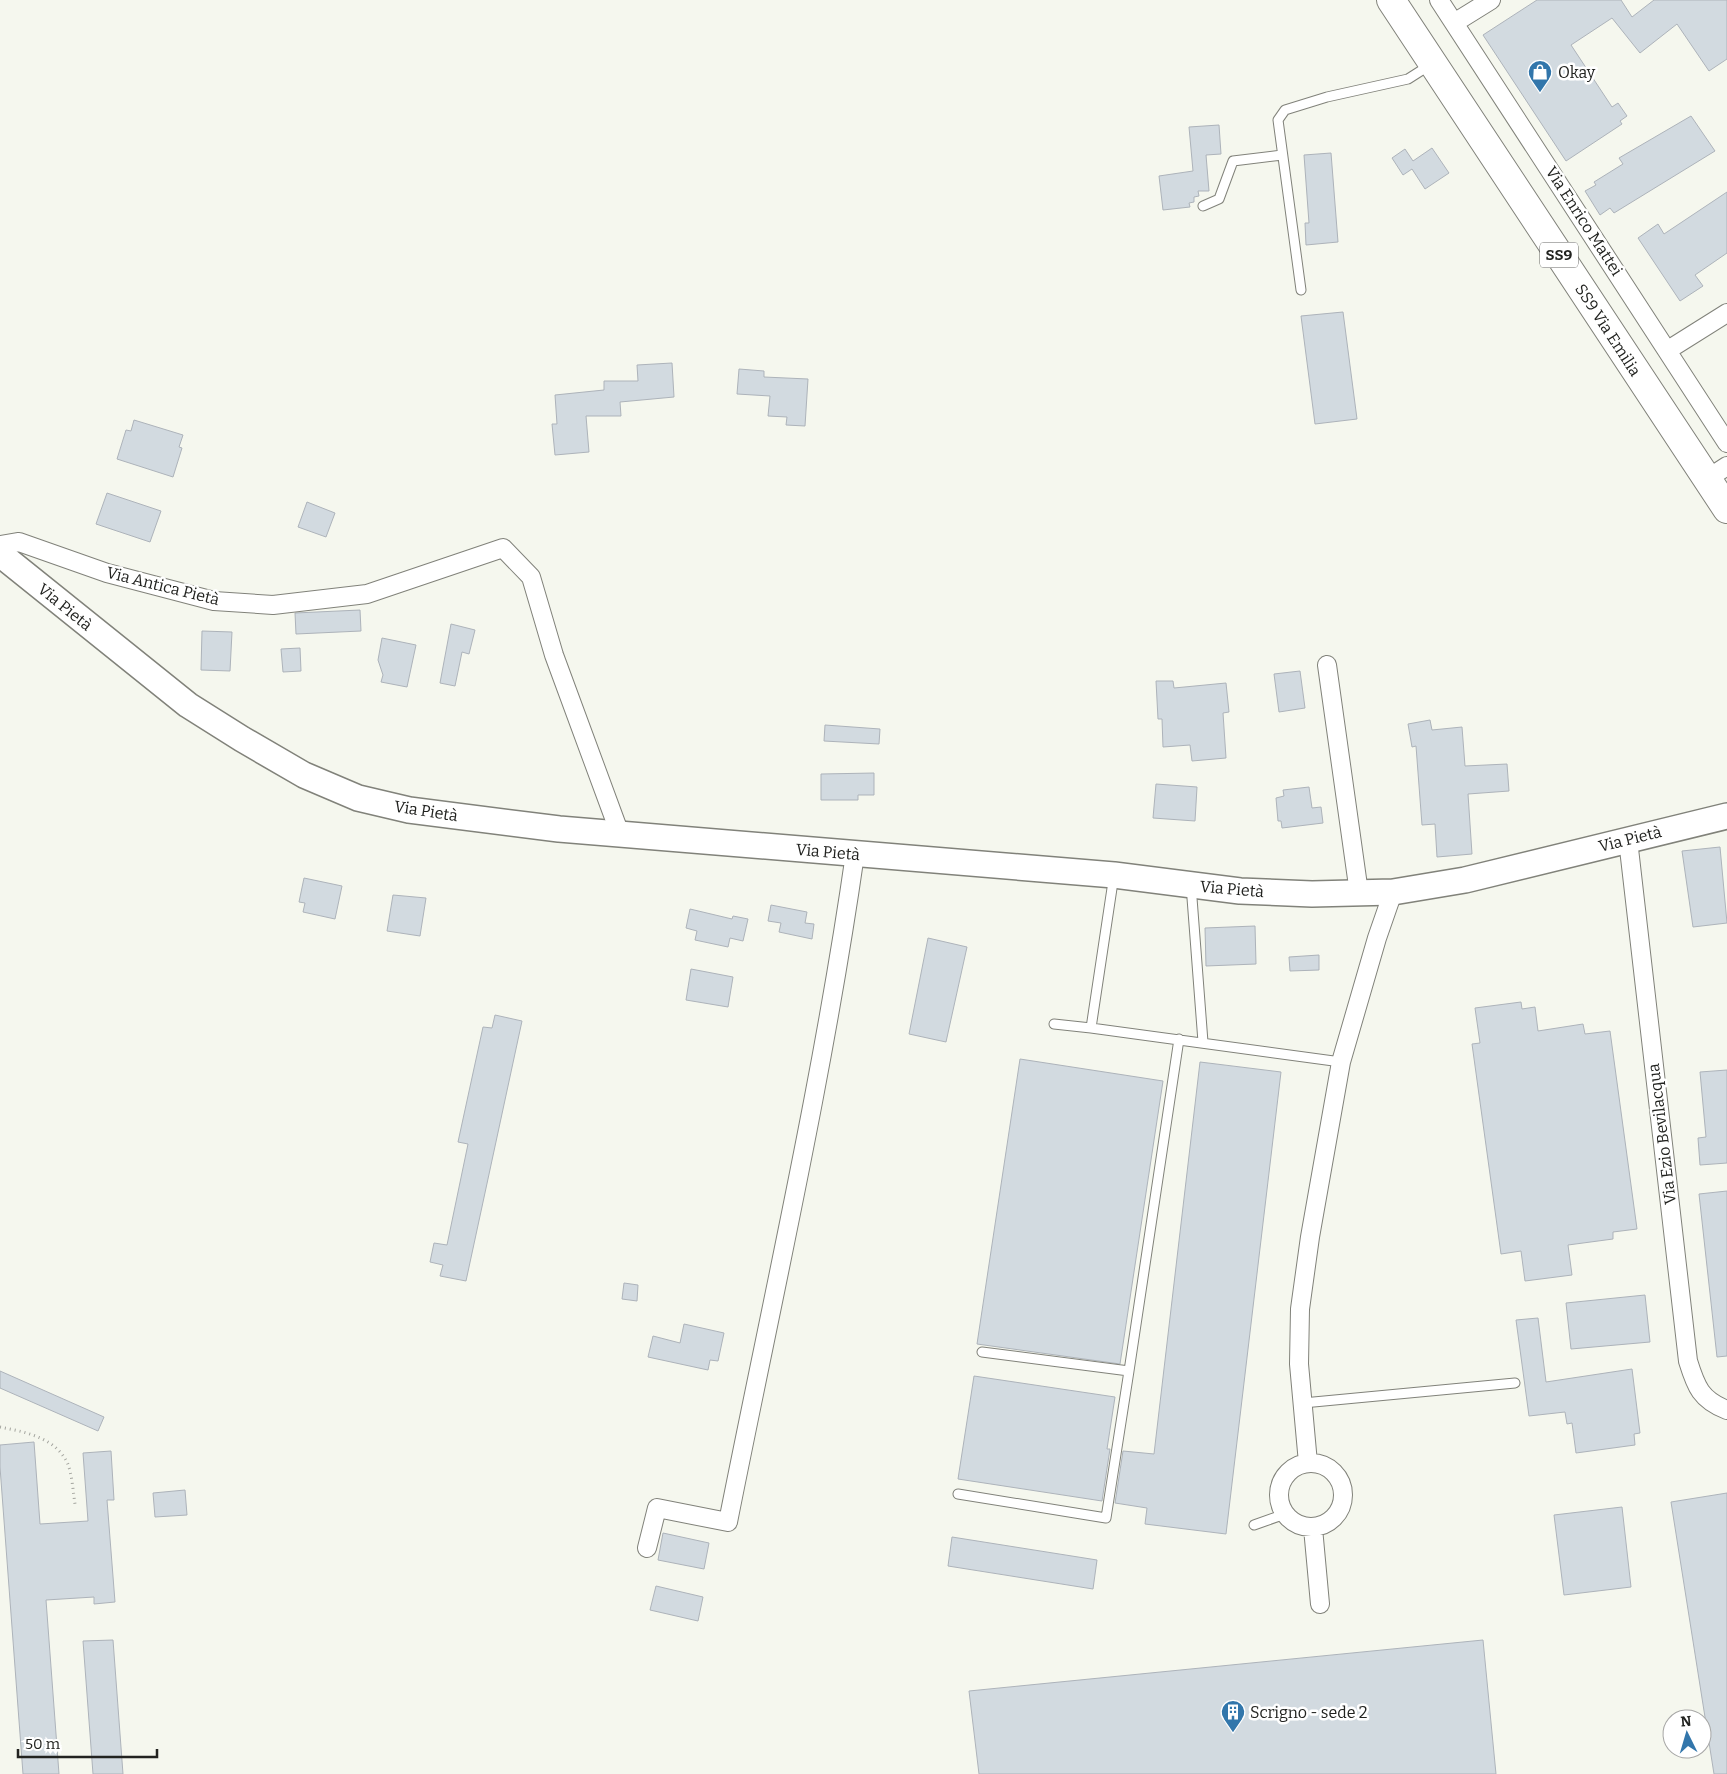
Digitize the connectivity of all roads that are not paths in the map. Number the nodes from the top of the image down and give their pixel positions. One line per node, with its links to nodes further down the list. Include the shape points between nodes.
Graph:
1 (1391, 0): 5 (main road, SS9 Via Emilia / SS9)
2 (1440, 0): 4 (street, Via Enrico Mattei)
3 (1491, 0): 4 (street)
4 (1454, 23): 10 (street, Via Enrico Mattei)
5 (1432, 64): 6 (lane, via 1408,79 1327,96 1285,110 1278,120); 12 (main road, SS9 Via Emilia / SS9)
6 (1282, 155): 7 (lane, via 1233,161 1219,199); 8 (lane)
7 (1203, 206)
8 (1301, 290)
9 (1727, 313): 10 (street)
10 (1668, 350): 11 (street, Via Enrico Mattei)
11 (1727, 443)
12 (1717, 473): 13 (main road, SS9 Via Emilia / SS9)
13 (1727, 509)
14 (2, 558): 17 (street, Via Pietà, via 188,705 304,775 358,798 409,810 560,830); 17 (street, Via Antica Pietà, via 19,542 107,573 214,601 273,605 366,594 503,548 531,577 554,655)
15 (1327, 665): 23 (street)
16 (1727, 816): 18 (street, Via Pietà)
17 (620, 834): 19 (street, Via Pietà)
18 (1628, 840): 22 (street, Via Pietà, via 1465,880); 33 (street, Via Ezio Bevilacqua, via 1688,1361 1695,1385 1711,1404)
19 (855, 854): 20 (street, Via Pietà); 39 (street, via 845,925 794,1199 728,1522 657,1508)
20 (1114, 875): 21 (street, Via Pietà); 25 (lane)
21 (1191, 885): 23 (street, Via Pietà, via 1240,892); 27 (lane)
22 (1393, 892): 23 (street, Via Pietà); 28 (street)
23 (1359, 893)
24 (1054, 1024): 25 (lane)
25 (1091, 1028): 26 (lane)
26 (1179, 1038): 27 (lane); 30 (lane)
27 (1203, 1042): 28 (lane)
28 (1341, 1062): 32 (street, via 1315,1201 1300,1309 1298,1364)
29 (982, 1352): 30 (lane)
30 (1129, 1371): 35 (lane, via 1106,1518)
31 (1515, 1383): 32 (lane)
32 (1303, 1403): 34 (street)
33 (1727, 1410)
34 (1308, 1463): 36 (street, via 1290,1470 1284,1478 1279,1496); 38 (street, via 1318,1464 1336,1474 1344,1493 1343,1503 1335,1517 1323,1526)
35 (958, 1494)
36 (1285, 1514): 37 (lane); 38 (street, via 1302,1526)
37 (1254, 1525)
38 (1313, 1528): 40 (street)
39 (647, 1548)
40 (1320, 1604)

